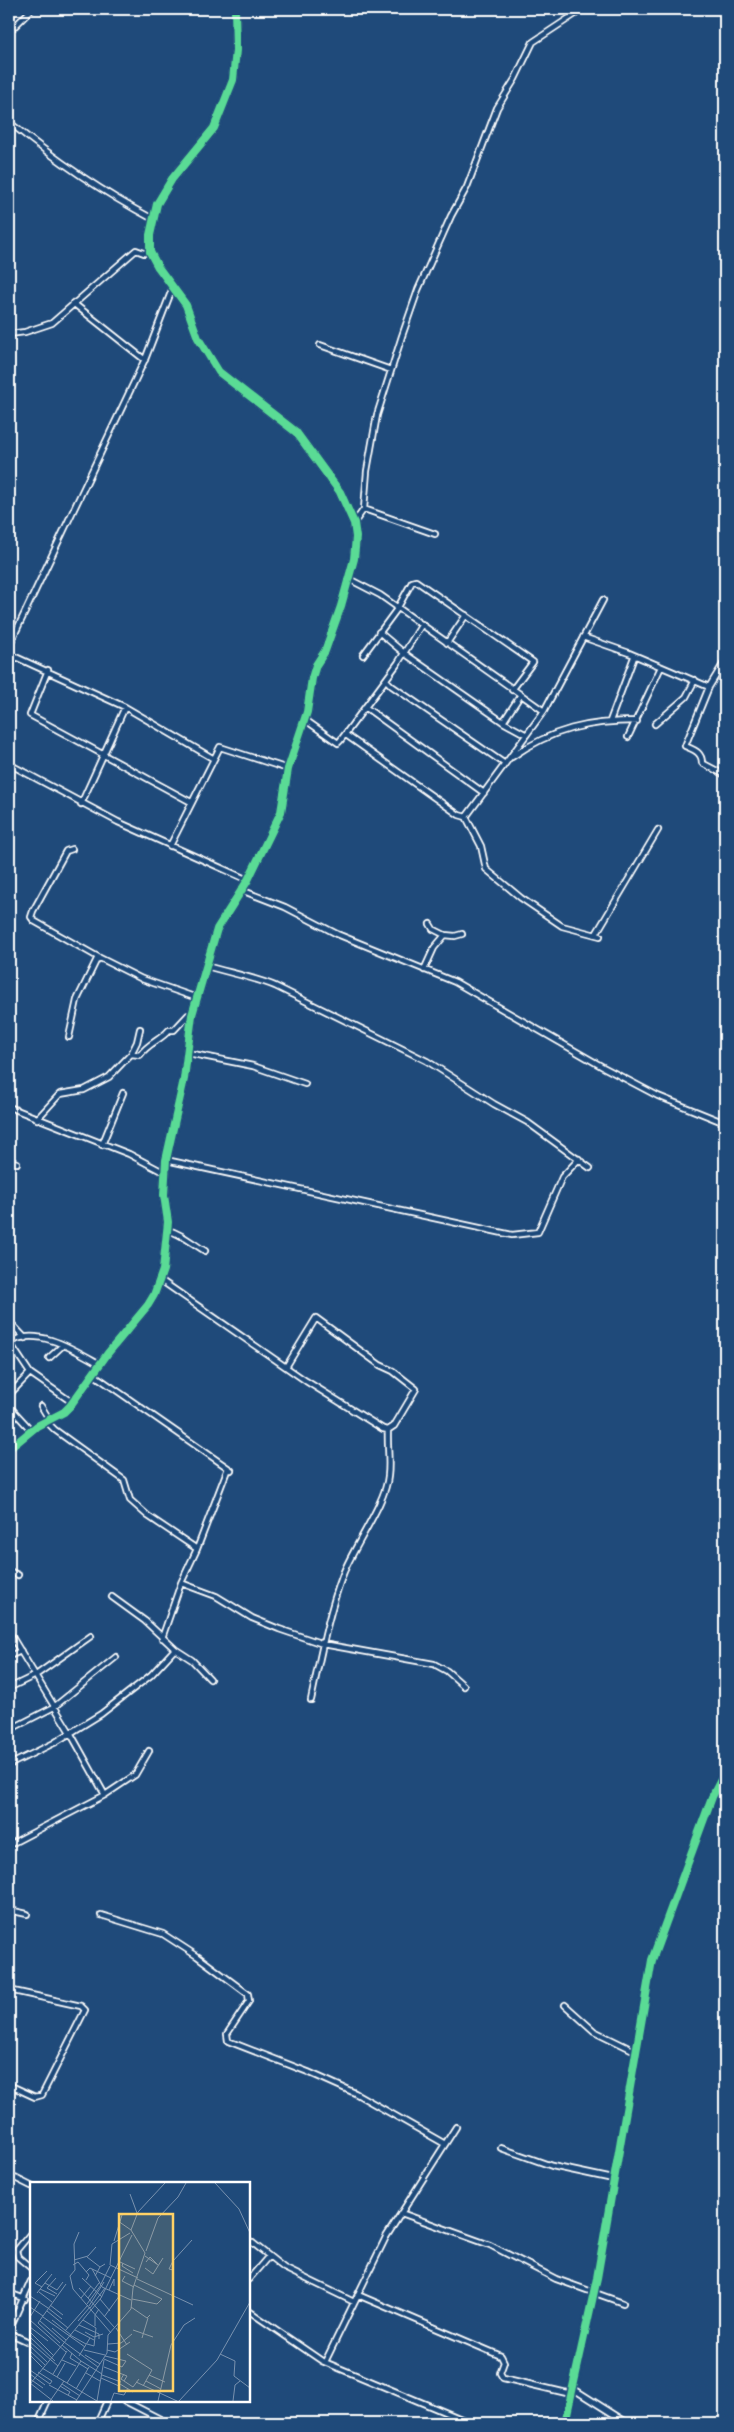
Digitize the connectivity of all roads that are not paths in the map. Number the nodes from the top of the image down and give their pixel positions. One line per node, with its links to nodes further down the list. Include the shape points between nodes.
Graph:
1 (32, 9): 4 (street)
2 (235, 9): 6 (street, via 233,80 214,128 172,179 157,204)
3 (583, 9): 13 (street, via 561,21 530,46 497,108 467,187 418,290)
4 (9, 32)
5 (9, 122): 6 (street, via 102,189)
6 (153, 218): 7 (street)
7 (150, 252): 8 (street); 9 (street, via 136,250)
8 (173, 287): 12 (street); 15 (street, via 186,305 198,338 219,372 296,432 340,492)
9 (73, 304): 10 (street, via 52,323); 12 (street)
10 (9, 334)
11 (320, 345): 13 (street)
12 (144, 360): 25 (street)
13 (391, 370): 14 (street, via 372,442)
14 (364, 509): 15 (street); 16 (street)
15 (354, 523): 17 (street, via 356,537)
16 (435, 534)
17 (349, 579): 19 (street); 41 (street, via 331,635 316,665)
18 (603, 600): 23 (street)
19 (397, 608): 20 (street, via 412,582 416,581); 21 (street); 22 (street)
20 (466, 615): 24 (street); 36 (street, via 533,662)
21 (422, 624): 24 (street); 26 (street)
22 (379, 632): 26 (street); 28 (street)
23 (583, 637): 29 (street); 40 (street)
24 (447, 643): 36 (street)
25 (9, 646)
26 (404, 652): 33 (street); 44 (street)
27 (9, 654): 32 (street)
28 (363, 655)
29 (634, 657): 31 (street); 42 (street)
30 (725, 661): 35 (street)
31 (662, 667): 34 (street); 43 (street)
32 (48, 670): 38 (street); 49 (street, via 30,715)
33 (386, 680): 39 (street); 51 (street)
34 (695, 680): 35 (street); 45 (street, via 686,697)
35 (709, 687): 54 (street, via 685,746 698,751 702,763)
36 (512, 690): 37 (street)
37 (520, 696): 40 (street); 44 (street)
38 (125, 707): 49 (street); 50 (street)
39 (365, 707): 47 (street); 55 (street)
40 (544, 711): 46 (street)
41 (304, 719): 47 (street, via 338,742); 53 (street)
42 (610, 721): 43 (street); 51 (street, via 563,730 531,744)
43 (637, 721): 48 (street)
44 (503, 722): 46 (street)
45 (655, 724)
46 (525, 734): 51 (street)
47 (346, 735): 58 (street)
48 (628, 737)
49 (104, 754): 56 (street); 57 (street)
50 (214, 759): 53 (street, via 220,747); 56 (street)
51 (507, 762): 55 (street)
52 (9, 764): 57 (street)
53 (288, 769): 62 (street, via 281,812)
54 (725, 775)
55 (484, 793): 58 (street)
56 (191, 802): 60 (street)
57 (81, 804): 60 (street)
58 (466, 817): 59 (street, via 480,846 486,869 562,926 598,935)
59 (658, 830)
60 (170, 846): 62 (street)
61 (72, 849): 67 (street, via 66,851 32,917)
62 (248, 880): 63 (street)
63 (241, 890): 68 (street, via 217,929); 69 (street)
64 (430, 924): 66 (street, via 433,930)
65 (462, 934): 66 (street)
66 (445, 935): 69 (street, via 434,948)
67 (98, 957): 70 (street, via 142,979); 73 (street, via 77,1000)
68 (206, 966): 70 (street); 82 (street, via 275,986 427,1061 527,1122)
69 (424, 970): 80 (street, via 455,982 658,1096)
70 (198, 998): 71 (street)
71 (192, 1015): 74 (street); 75 (street, via 147,1046 140,1055)
72 (140, 1029): 75 (street)
73 (69, 1037)
74 (188, 1053): 76 (street, via 253,1066); 83 (street)
75 (131, 1054): 79 (street, via 109,1077 84,1090 60,1094)
76 (305, 1084)
77 (123, 1093): 81 (street)
78 (9, 1107): 79 (street)
79 (37, 1119): 81 (street)
80 (725, 1122)
81 (102, 1145): 87 (street, via 129,1154)
82 (578, 1159): 83 (street, via 562,1177 538,1232 512,1235); 86 (street)
83 (166, 1160): 87 (street)
84 (9, 1161): 85 (street)
85 (16, 1163)
86 (590, 1168)
87 (165, 1173): 88 (street)
88 (167, 1230): 89 (street, via 179,1232); 90 (street)
89 (205, 1250)
90 (159, 1279): 96 (street, via 148,1305); 97 (street)
91 (9, 1322): 92 (street)
92 (25, 1338): 93 (street); 94 (street, via 46,1338)
93 (9, 1343): 98 (street)
94 (62, 1346): 95 (street); 96 (street)
95 (49, 1358)
96 (100, 1364): 99 (street)
97 (286, 1367): 106 (street, via 349,1410); 106 (street, via 316,1318 416,1389 394,1426)
98 (30, 1372): 100 (street); 101 (street)
99 (93, 1374): 101 (street); 108 (street, via 229,1469)
100 (9, 1395)
101 (73, 1402): 104 (street, via 64,1412)
102 (9, 1406): 105 (street)
103 (41, 1406): 104 (street)
104 (48, 1420): 105 (street); 108 (street, via 55,1430 124,1480 130,1500 148,1516)
105 (32, 1430): 107 (street)
106 (388, 1430): 116 (street, via 388,1476 382,1498 342,1576)
107 (9, 1449)
108 (197, 1549): 111 (street)
109 (9, 1571): 110 (street)
110 (18, 1575)
111 (181, 1584): 115 (street); 116 (street, via 216,1596 279,1630)
112 (112, 1597): 115 (street)
113 (9, 1632): 118 (street)
114 (91, 1636): 121 (street)
115 (162, 1638): 117 (street)
116 (323, 1644): 123 (street, via 434,1664); 125 (street)
117 (175, 1649): 122 (street, via 192,1660); 128 (street, via 151,1675)
118 (21, 1651): 119 (street); 121 (street)
119 (9, 1656)
120 (116, 1657): 126 (street)
121 (36, 1675): 124 (street); 126 (street)
122 (210, 1679)
123 (464, 1686)
124 (9, 1688)
125 (311, 1700)
126 (54, 1707): 127 (street); 128 (street)
127 (9, 1730)
128 (71, 1734): 130 (street); 132 (street)
129 (149, 1751): 132 (street, via 135,1775)
130 (9, 1765)
131 (725, 1772): 139 (street, via 712,1797 652,1960)
132 (105, 1795): 133 (street)
133 (9, 1845)
134 (9, 1910): 135 (street)
135 (27, 1914)
136 (101, 1915): 142 (street, via 163,1934 248,1994 250,2001 227,2034 228,2041 355,2093)
137 (9, 1990): 140 (street, via 81,2006 85,2010 42,2095 35,2097)
138 (565, 2005): 139 (street, via 594,2031)
139 (635, 2051): 145 (street)
140 (9, 2085)
141 (456, 2127): 142 (street)
142 (445, 2144): 147 (street)
143 (501, 2148): 145 (street, via 552,2166)
144 (9, 2175): 146 (street)
145 (613, 2179): 155 (street)
146 (30, 2186)
147 (401, 2214): 155 (street, via 490,2245 549,2276); 156 (street)
148 (30, 2234): 151 (street, via 16,2255)
149 (250, 2241): 150 (street)
150 (268, 2257): 152 (street); 158 (street)
151 (30, 2267)
152 (250, 2278)
153 (30, 2284): 157 (street)
154 (9, 2293): 157 (street)
155 (594, 2293): 159 (street); 164 (street)
156 (358, 2295): 158 (street); 165 (street, via 501,2356 504,2362 500,2373 503,2378)
157 (25, 2298): 161 (street)
158 (354, 2302): 163 (street)
159 (623, 2302)
160 (250, 2312): 163 (street)
161 (9, 2331): 162 (street)
162 (30, 2342)
163 (325, 2362): 173 (street)
164 (572, 2388): 165 (street); 169 (street)
165 (571, 2394): 174 (street)
166 (48, 2402): 170 (street)
167 (107, 2402): 171 (street)
168 (127, 2402): 172 (street)
169 (626, 2422)
170 (38, 2423)
171 (97, 2423)
172 (168, 2423)
173 (471, 2423)
174 (565, 2423)

